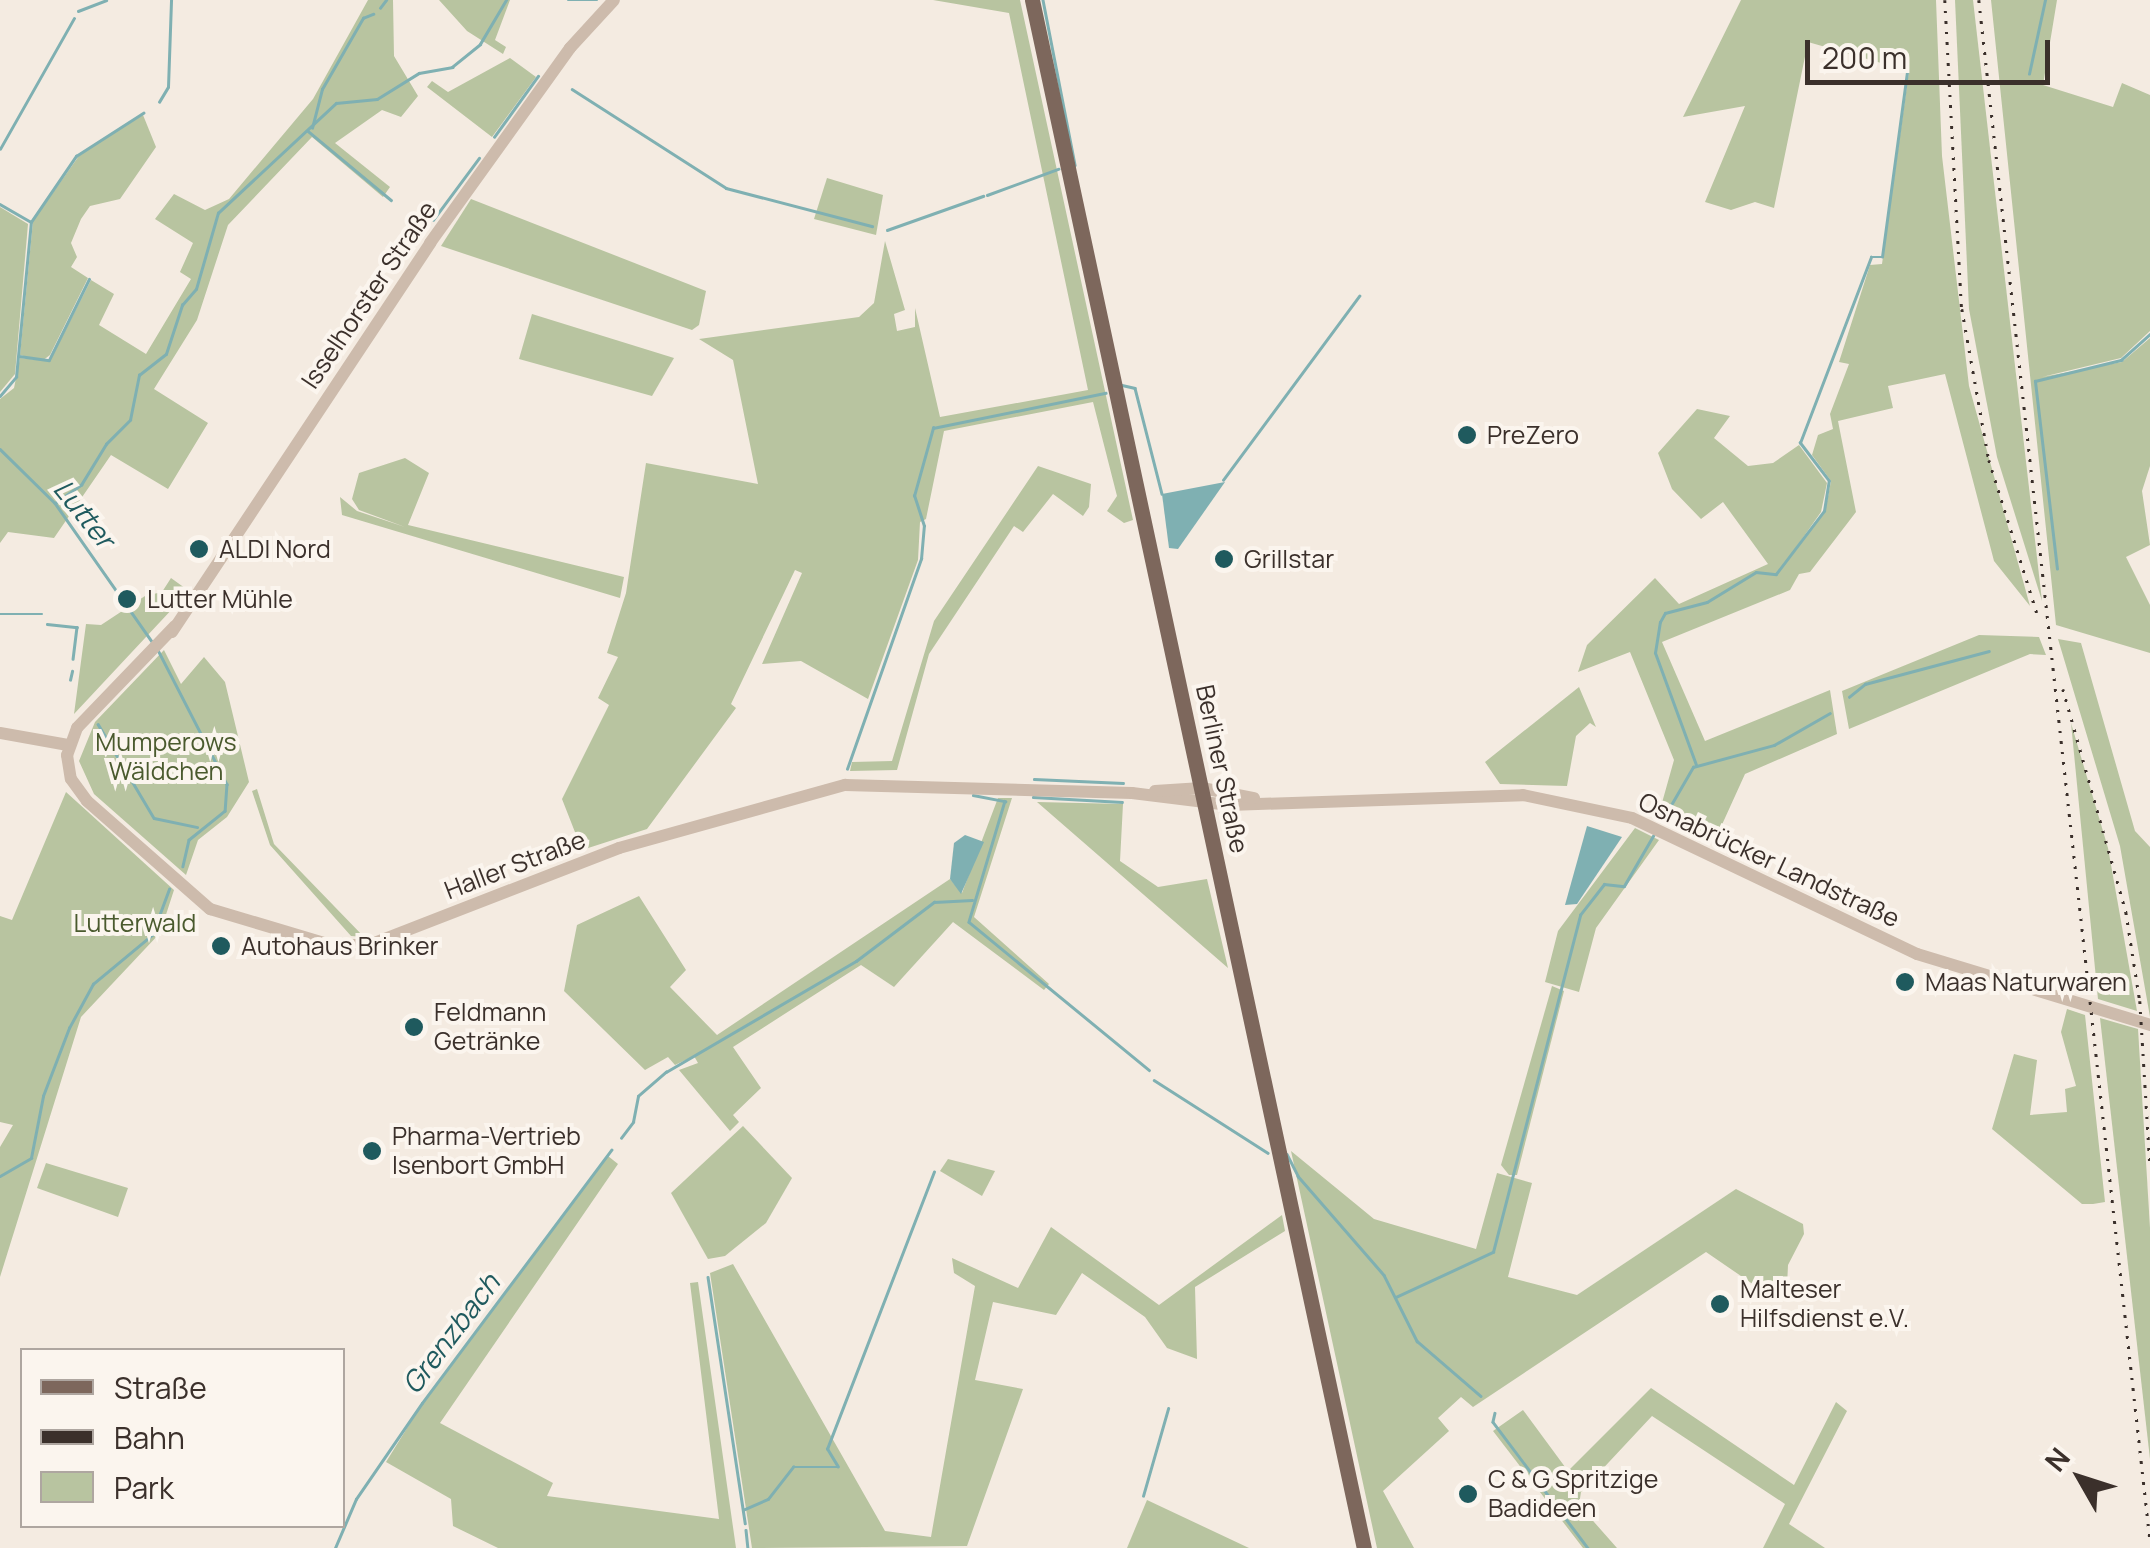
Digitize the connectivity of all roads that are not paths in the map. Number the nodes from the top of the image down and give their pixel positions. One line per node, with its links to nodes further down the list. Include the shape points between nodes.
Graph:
1 (614, 0): 4 (street, Isselhorster Straße, via 570,48 430,243 175,626)
2 (1032, 0): 5 (main road, Berliner Straße)
3 (0, 733): 4 (street)
4 (68, 745): 5 (street, Haller Straße, via 76,788 210,909 353,947 619,848 846,785)
5 (1203, 796): 6 (street, Osnabrücker Landstraße, via 1298,803 1505,795 1608,810 1692,843 1917,954); 7 (main road, Berliner Straße)
6 (2150, 1025)
7 (1364, 1548)

